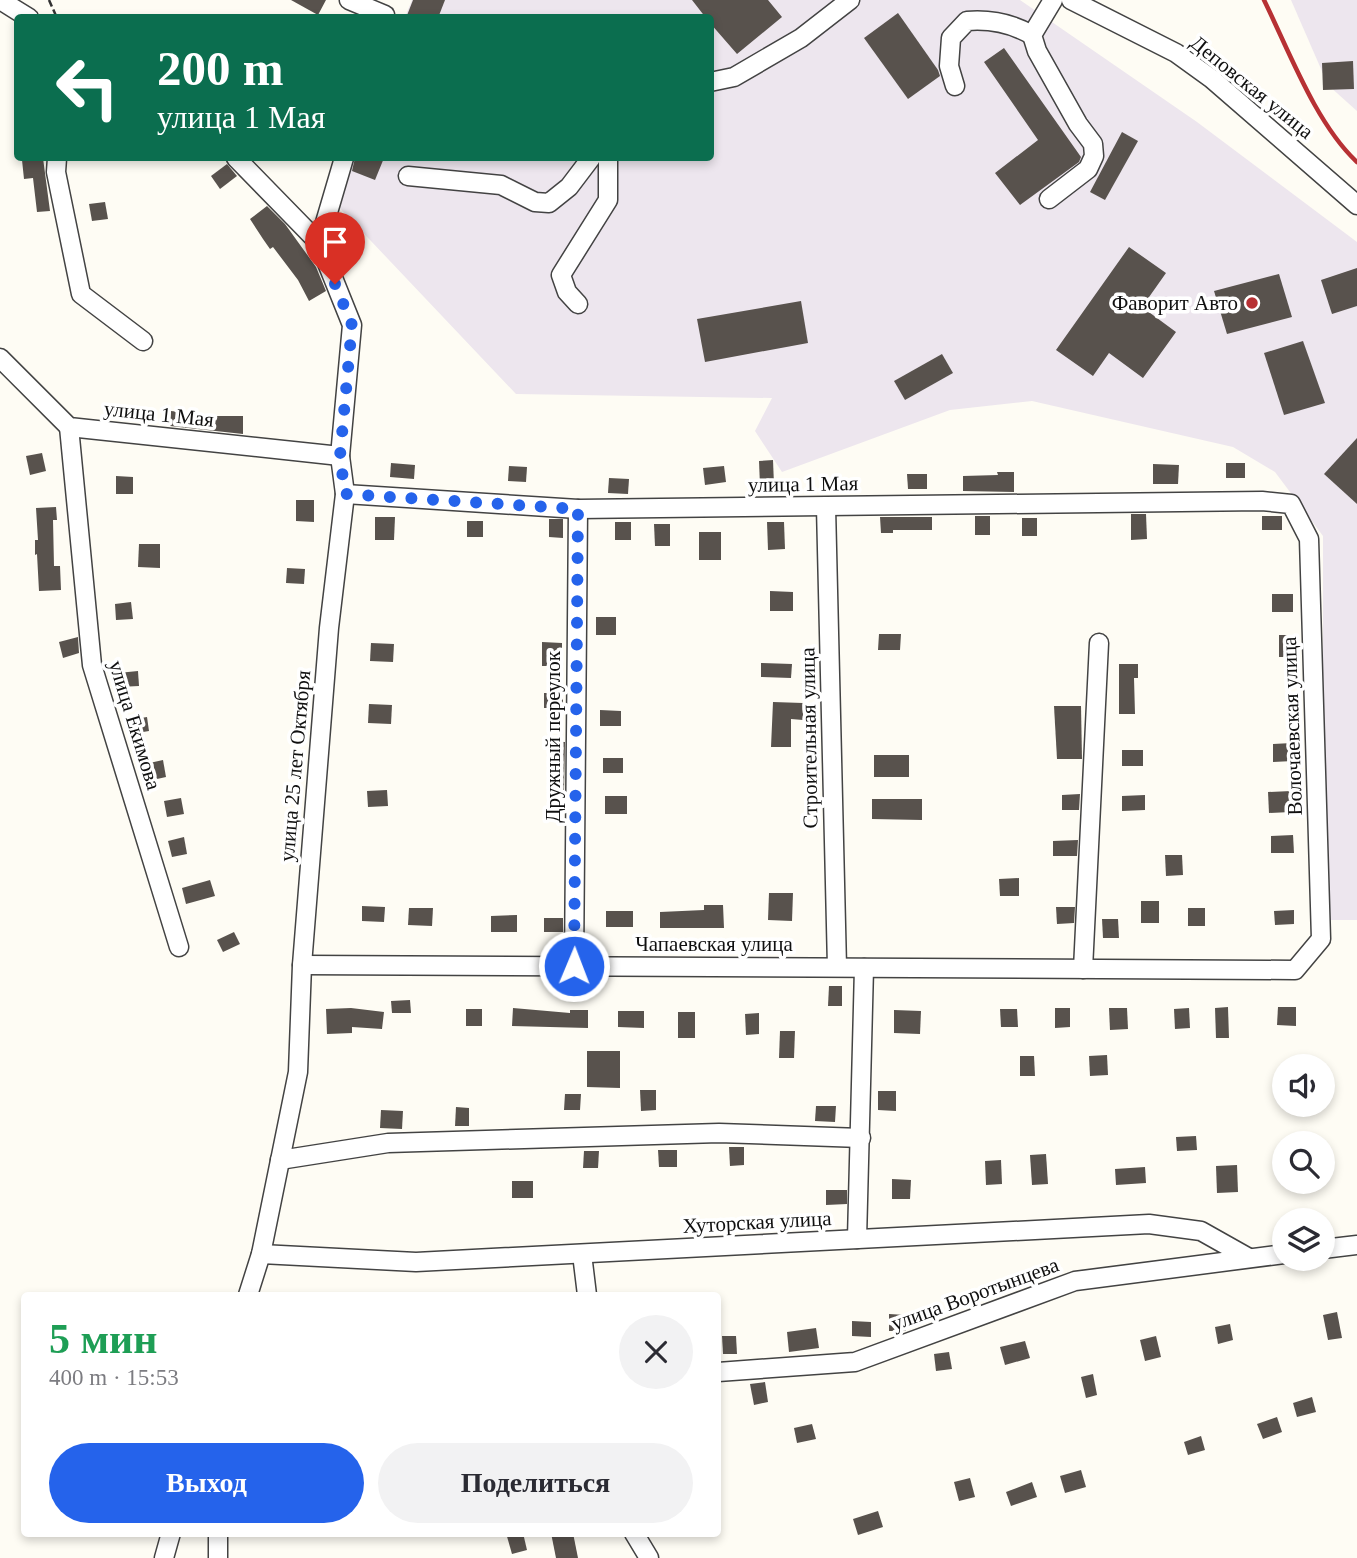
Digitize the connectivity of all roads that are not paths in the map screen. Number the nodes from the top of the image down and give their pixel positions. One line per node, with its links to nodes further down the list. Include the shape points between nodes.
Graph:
1 (0, 0): 7 (street)
2 (349, 0): 6 (street)
3 (850, 0): 9 (street, via 800,38 733,78)
4 (1053, 0): 8 (street)
5 (1071, 0): 18 (street, Деповская улица, via 1176,53)
6 (386, 11)
7 (23, 14)
8 (1032, 35): 10 (street, via 1016,26 967,21 951,38 949,66); 17 (street, via 1093,144 1088,169)
9 (714, 81)
10 (955, 86)
11 (57, 161): 21 (street, via 81,294)
12 (239, 161): 19 (street)
13 (343, 161): 19 (street)
14 (589, 161): 16 (street, via 569,187 549,203 535,202 501,185)
15 (608, 161): 20 (street, via 608,200 561,275)
16 (408, 176)
17 (1049, 199)
18 (1357, 205)
19 (319, 243): 24 (street, улица 25 лет Октября, via 352,325)
20 (578, 304)
21 (143, 341)
22 (0, 358): 23 (street)
23 (69, 427): 24 (street, улица 1 Мая); 30 (street, улица Екимова, via 92,665)
24 (340, 456): 25 (street, улица 25 лет Октября)
25 (345, 494): 28 (street, улица 1 Мая); 31 (street, улица 25 лет Октября, via 329,628)
26 (1262, 501): 27 (street, улица 1 Мая); 36 (street, Волочаевская улица, via 1291,505 1310,538 1321,939)
27 (826, 507): 28 (street, улица 1 Мая); 33 (street, Строительная улица)
28 (578, 509): 32 (street, Дружный переулок)
29 (1099, 643): 35 (street)
30 (179, 947)
31 (302, 965): 32 (street, Чапаевская улица); 38 (street, улица 25 лет Октября, via 298,1072)
32 (574, 966): 33 (street, Чапаевская улица)
33 (837, 968): 34 (street, Чапаевская улица)
34 (864, 968): 35 (street, Чапаевская улица); 37 (street)
35 (1083, 968): 36 (street, Чапаевская улица)
36 (1295, 970)
37 (861, 1138): 38 (street, via 719,1133 388,1143); 39 (street)
38 (280, 1160): 42 (street, улица 25 лет Октября)
39 (858, 1239): 43 (street, Хуторская улица); 45 (street, Хуторская улица, via 1149,1224 1201,1231)
40 (1357, 1245): 41 (street)
41 (1335, 1248)
42 (261, 1254): 43 (street, Хуторская улица, via 416,1262); 46 (street, улица 25 лет Октября)
43 (582, 1254): 47 (street)
44 (1272, 1255): 45 (street, улица Воротынцева)
45 (1249, 1258): 48 (street, улица Воротынцева, via 1074,1281 855,1362)
46 (249, 1292)
47 (587, 1292)
48 (721, 1372)
49 (170, 1537): 52 (street)
50 (218, 1537): 53 (street)
51 (636, 1537): 54 (street)
52 (164, 1558)
53 (218, 1558)
54 (649, 1558)

